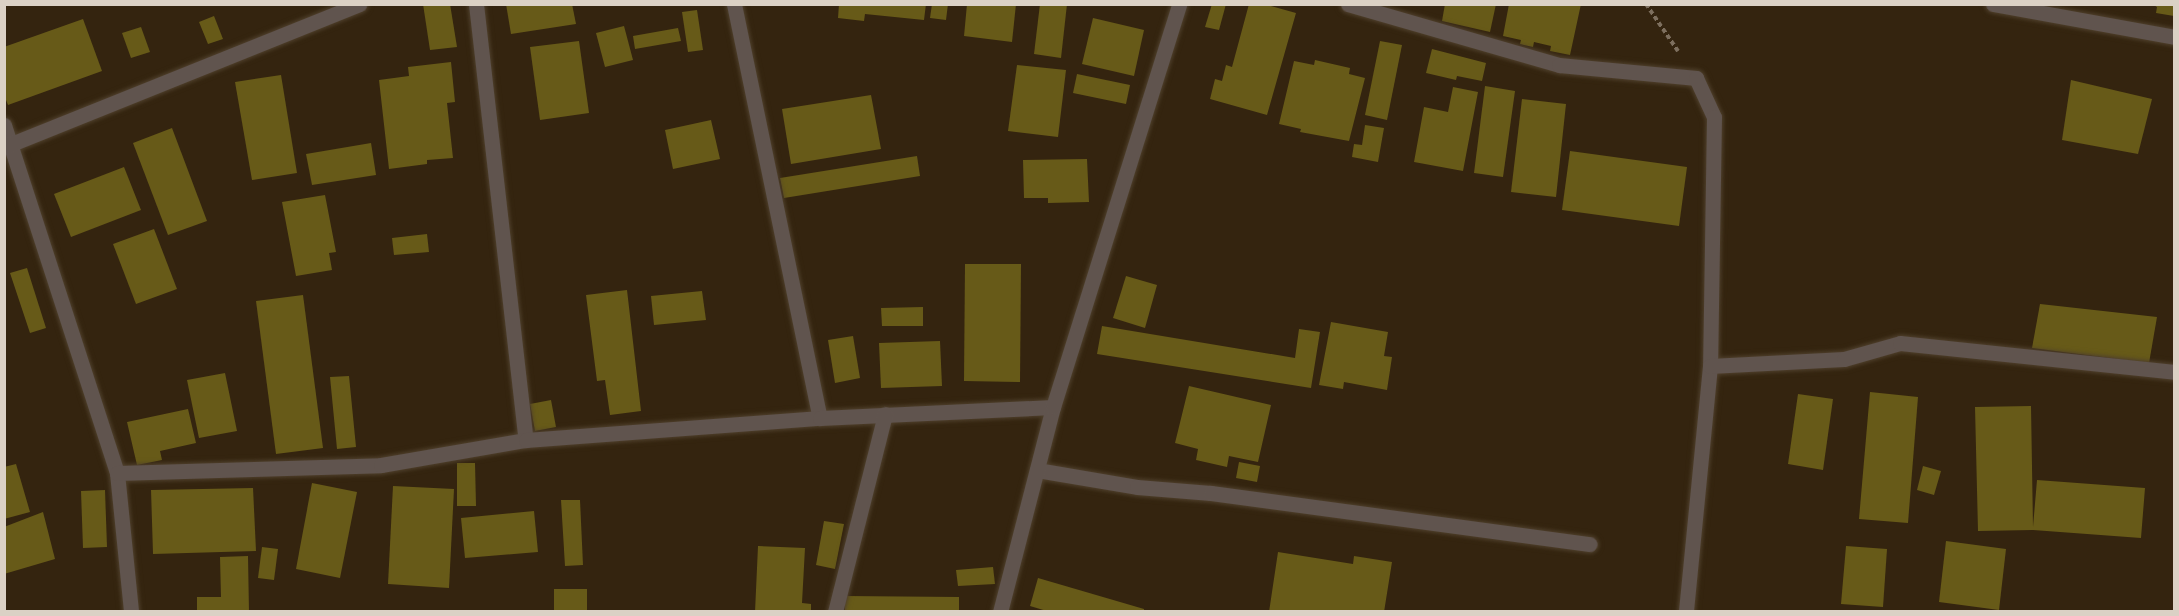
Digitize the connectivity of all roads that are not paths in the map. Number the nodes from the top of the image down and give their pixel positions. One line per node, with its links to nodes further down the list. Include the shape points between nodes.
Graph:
1 (359, 4): 9 (street)
2 (476, 4): 15 (street)
3 (734, 4): 14 (street)
4 (1179, 4): 12 (street)
5 (1348, 4): 10 (street, via 1559,64 1696,78 1714,117)
6 (1993, 4): 7 (street)
7 (2175, 37)
8 (4, 125): 9 (street)
9 (8, 145): 17 (street)
10 (1710, 366): 11 (street, via 1844,359 1900,343); 22 (street)
11 (2175, 372)
12 (1053, 407): 13 (street); 16 (street)
13 (885, 414): 14 (street); 20 (street)
14 (820, 418): 15 (street)
15 (526, 440): 17 (street, via 381,465)
16 (1037, 470): 18 (street, via 1137,487 1211,493); 21 (street)
17 (117, 473): 19 (street)
18 (1590, 544)
19 (131, 612)
20 (835, 612)
21 (1000, 612)
22 (1686, 612)

